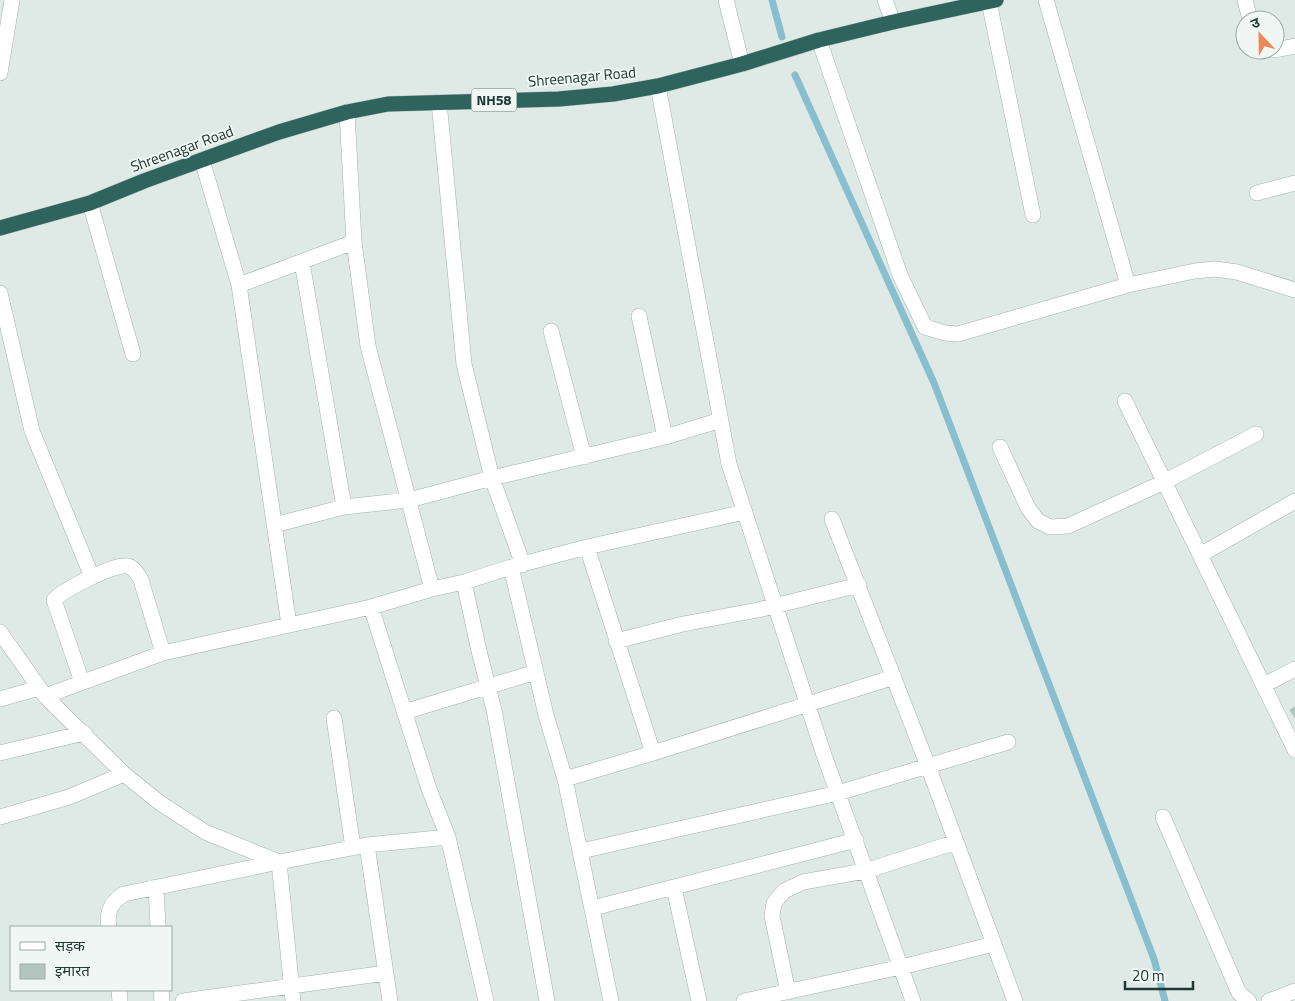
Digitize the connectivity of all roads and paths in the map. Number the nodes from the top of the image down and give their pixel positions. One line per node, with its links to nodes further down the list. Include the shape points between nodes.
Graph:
1 (12, 0): 9 (street)
2 (726, 0): 8 (street)
3 (885, 0): 6 (street)
4 (1046, 0): 22 (street)
5 (992, 1): 6 (highway, Shreenagar Road / NH58); 17 (street)
6 (893, 22): 7 (highway, Shreenagar Road / NH58)
7 (818, 40): 8 (highway, Shreenagar Road / NH58); 22 (street, via 900,275 925,327 958,334)
8 (742, 64): 10 (highway, Shreenagar Road / NH58)
9 (0, 73)
10 (658, 86): 11 (highway, Shreenagar Road / NH58, via 559,99); 29 (street)
11 (439, 102): 12 (highway, Shreenagar Road / NH58, via 388,104); 34 (street, via 464,364)
12 (347, 112): 13 (highway, Shreenagar Road / NH58); 19 (street)
13 (202, 160): 16 (highway, Shreenagar Road / NH58); 21 (street)
14 (1295, 183): 15 (street)
15 (1257, 193)
16 (90, 203): 18 (highway, Shreenagar Road / NH58); 27 (street)
17 (1033, 214)
18 (0, 228)
19 (354, 242): 20 (street); 36 (street, via 368,346)
20 (302, 262): 21 (street); 38 (street)
21 (239, 285): 41 (street)
22 (1128, 285): 23 (street, via 1214,269 1237,272)
23 (1295, 290)
24 (0, 292): 45 (street, via 32,431)
25 (639, 316): 31 (street)
26 (551, 331): 33 (street)
27 (133, 354)
28 (1125, 401): 35 (street)
29 (721, 420): 31 (street); 39 (street, via 729,464)
30 (1256, 434): 35 (street)
31 (665, 437): 33 (street)
32 (1000, 447): 35 (street, via 1028,508 1038,522 1050,528 1068,526)
33 (584, 457): 34 (street)
34 (492, 478): 36 (street); 44 (street)
35 (1164, 482): 43 (street)
36 (409, 500): 38 (street); 48 (street)
37 (1295, 501): 43 (street)
38 (344, 507): 41 (street)
39 (745, 512): 42 (street); 49 (street)
40 (832, 519): 47 (street)
41 (274, 526): 51 (street)
42 (587, 548): 44 (street); 53 (street)
43 (1200, 555): 59 (street)
44 (517, 566): 46 (street); 56 (street)
45 (92, 577): 54 (street, via 119,567 135,570 141,580); 58 (street, via 59,594 54,600)
46 (464, 582): 48 (street); 60 (street)
47 (859, 585): 49 (street); 57 (street)
48 (432, 589): 50 (street)
49 (775, 605): 53 (street); 63 (street)
50 (371, 607): 51 (street); 64 (street)
51 (289, 625): 54 (street)
52 (0, 632): 61 (street)
53 (616, 642): 70 (street)
54 (162, 653): 58 (street)
55 (1295, 669): 59 (street)
56 (536, 672): 60 (street); 73 (street)
57 (894, 677): 63 (street); 71 (street)
58 (82, 682): 61 (street)
59 (1264, 685): 68 (street)
60 (488, 686): 64 (street); 99 (street)
61 (42, 692): 62 (street); 66 (street)
62 (0, 699)
63 (807, 703): 70 (street); 74 (street)
64 (404, 712): 77 (street)
65 (334, 718): 80 (street)
66 (84, 732): 69 (street); 72 (street)
67 (1008, 742): 71 (street)
68 (1295, 750)
69 (0, 753)
70 (653, 753): 73 (street)
71 (928, 766): 74 (street); 79 (street)
72 (124, 774): 75 (street, via 69,797); 82 (street, via 160,804 205,832)
73 (565, 779): 81 (street)
74 (838, 793): 78 (street); 81 (street)
75 (0, 817)
76 (1163, 817): 105 (street, via 1239,993)
77 (448, 837): 80 (street); 98 (street)
78 (856, 840): 83 (street); 85 (street)
79 (956, 842): 83 (street); 89 (street)
80 (360, 846): 82 (street); 91 (street)
81 (581, 851): 86 (street)
82 (278, 862): 84 (street); 92 (street)
83 (865, 871): 90 (street); 94 (street, via 803,882 784,891 774,903 772,916)
84 (156, 887): 87 (street, via 117,898 110,907); 88 (street)
85 (674, 888): 86 (street); 101 (street)
86 (593, 908): 100 (street)
87 (108, 926)
88 (158, 926)
89 (994, 944): 90 (street); 104 (street)
90 (902, 967): 94 (street); 103 (street)
91 (386, 973): 92 (street); 97 (street)
92 (291, 986): 95 (street); 96 (street)
93 (1295, 991): 106 (street)
94 (788, 992): 102 (street)
95 (183, 1001)
96 (293, 1001)
97 (390, 1001)
98 (486, 1001)
99 (547, 1001)
100 (611, 1001)
101 (699, 1001)
102 (744, 1001)
103 (913, 1001)
104 (1015, 1001)
105 (1249, 1001)
106 (1269, 1001)

